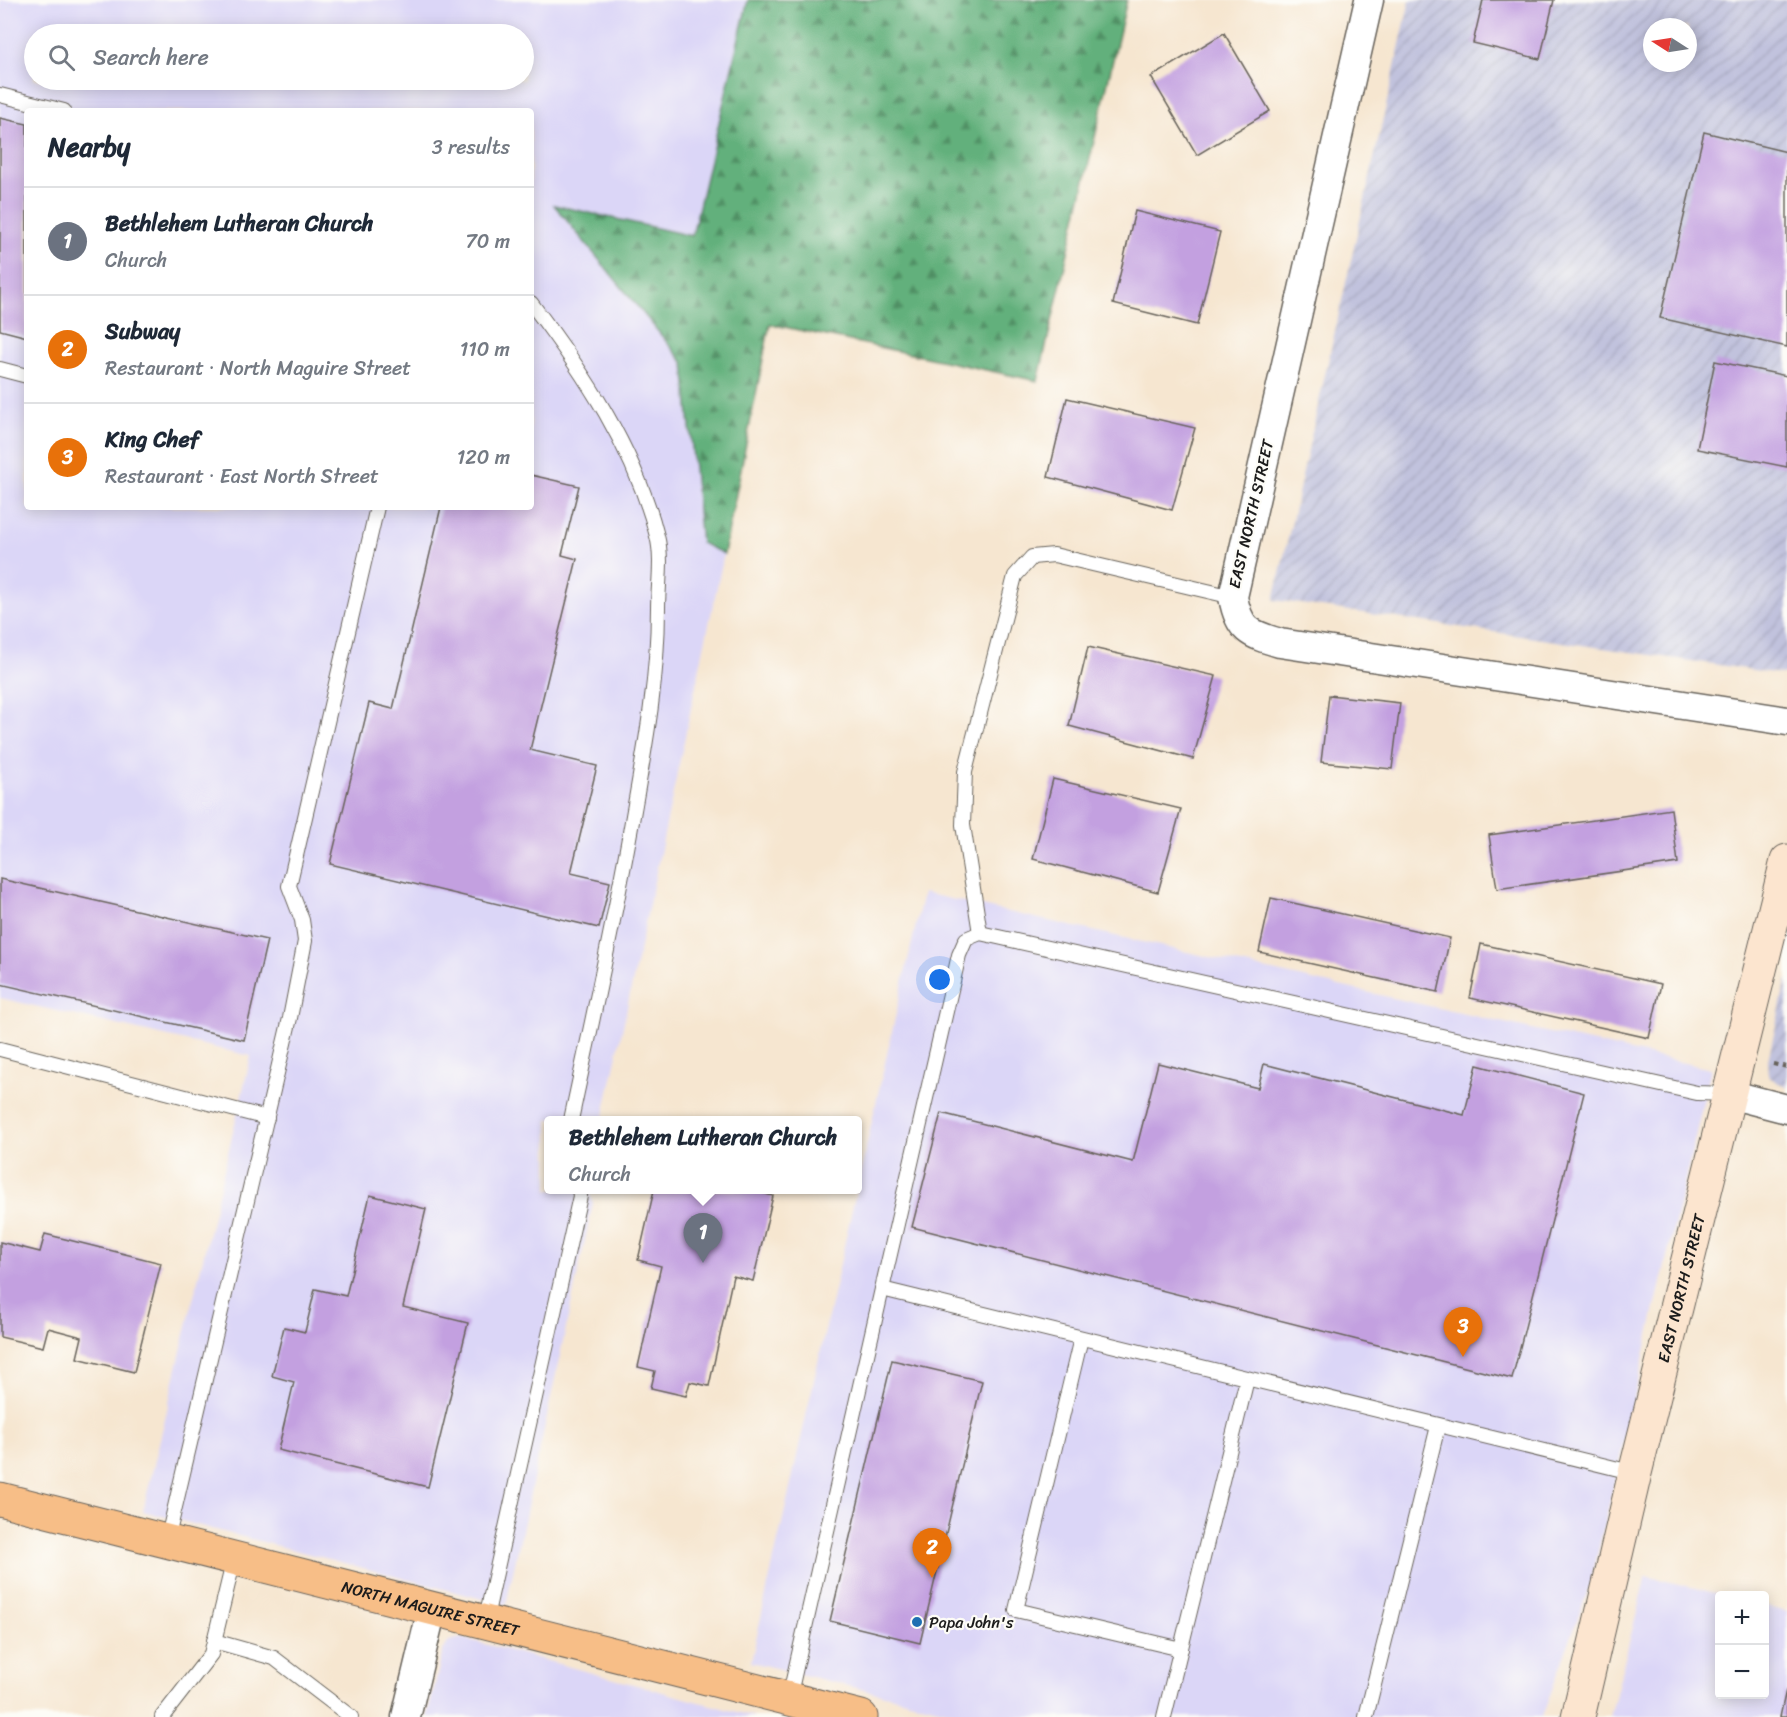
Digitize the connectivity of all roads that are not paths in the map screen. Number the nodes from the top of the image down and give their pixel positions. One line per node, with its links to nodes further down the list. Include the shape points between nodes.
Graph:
1 (1368, 0): 8 (street, EAST NORTH STREET)
2 (0, 95): 3 (lane)
3 (52, 108)
4 (534, 307): 15 (lane, via 570,355 615,429 636,474 658,538 655,690 618,901)
5 (0, 369): 6 (lane)
6 (24, 375)
7 (376, 510): 16 (lane, via 289,886 305,941)
8 (1233, 597): 9 (street, EAST NORTH STREET, via 1237,619 1253,635 1280,643); 11 (lane, via 1054,555 1032,557 1015,576 965,772 963,825)
9 (1787, 721)
10 (1787, 861): 13 (street, EAST NORTH STREET)
11 (980, 933): 13 (lane, via 1697,1093); 18 (lane, via 966,939 959,956)
12 (0, 1049): 16 (lane)
13 (1730, 1094): 14 (street); 22 (street, EAST NORTH STREET)
14 (1787, 1109)
15 (572, 1116)
16 (267, 1118): 24 (lane)
17 (580, 1194): 27 (lane)
18 (882, 1289): 19 (lane); 30 (lane)
19 (1081, 1338): 20 (lane); 29 (lane, via 1016,1610)
20 (1247, 1379): 21 (lane); 29 (lane)
21 (1438, 1426): 22 (lane); 36 (lane)
22 (1635, 1473): 37 (street, EAST NORTH STREET)
23 (0, 1499): 24 (main road, NORTH MAGUIRE STREET)
24 (167, 1542): 25 (main road, NORTH MAGUIRE STREET)
25 (234, 1559): 26 (main road, NORTH MAGUIRE STREET); 28 (lane)
26 (432, 1609): 27 (main road, NORTH MAGUIRE STREET); 33 (street)
27 (485, 1622): 30 (main road, NORTH MAGUIRE STREET)
28 (214, 1641): 31 (lane, via 211,1654); 32 (lane, via 274,1658)
29 (1180, 1649): 35 (lane)
30 (789, 1698): 34 (main road, NORTH MAGUIRE STREET)
31 (162, 1717)
32 (351, 1717)
33 (406, 1717)
34 (861, 1717)
35 (1164, 1717)
36 (1366, 1717)
37 (1578, 1717)

